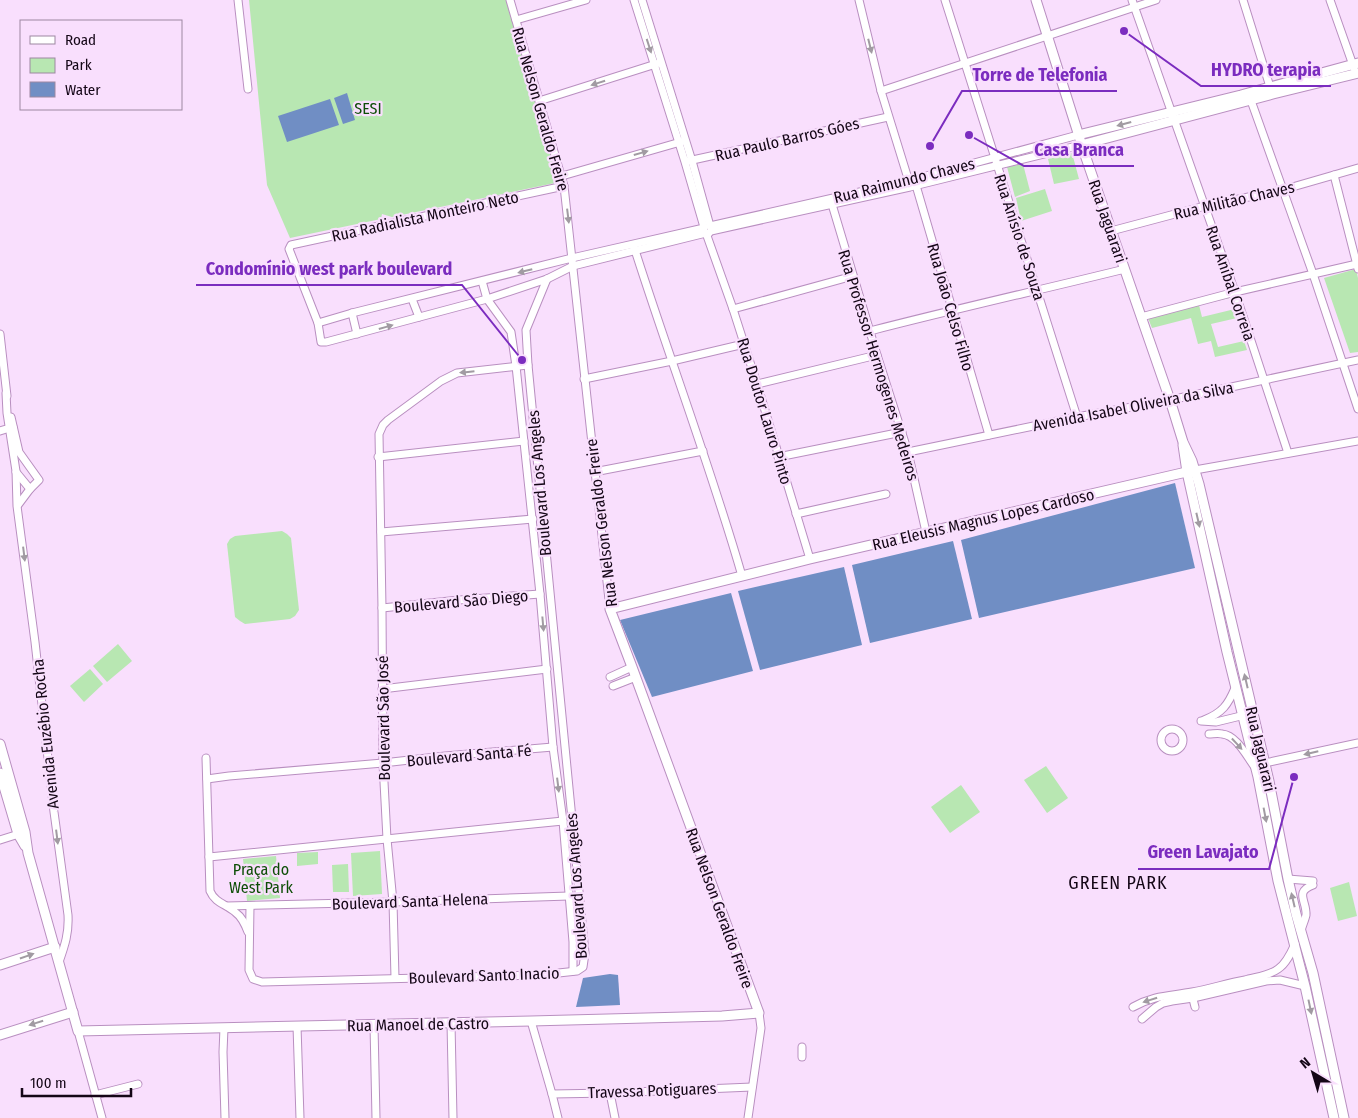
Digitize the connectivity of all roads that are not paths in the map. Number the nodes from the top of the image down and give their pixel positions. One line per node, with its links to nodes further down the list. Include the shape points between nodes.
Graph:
1 (238, 0): 19 (street)
2 (510, 0): 13 (street, Rua Nelson Geraldo Freire)
3 (586, 0): 13 (street)
4 (634, 0): 16 (street, Rua Doutor Lauro Pinto, one-way to 16)
5 (642, 0): 16 (street, Rua Doutor Lauro Pinto)
6 (859, 0): 21 (street, Rua João Celso Filho, one-way to 21)
7 (945, 0): 15 (street, Rua Anísio de Souza)
8 (1036, 0): 14 (main road, Rua Jaguarari)
9 (1156, 0): 12 (street)
10 (1243, 0): 20 (street)
11 (1330, 0): 17 (street)
12 (1133, 4): 14 (street); 24 (street, Rua Aníbal Correia)
13 (516, 20): 23 (street, Rua Nelson Geraldo Freire)
14 (1048, 36): 15 (street); 26 (main road, Rua Jaguarari)
15 (965, 63): 21 (street); 29 (street, Rua Anísio de Souza)
16 (658, 64): 23 (street, one-way to 23); 27 (street, Rua Doutor Lauro Pinto)
17 (1356, 64): 18 (street); 20 (main road, Rua Raimundo Chaves)
18 (1357, 74): 20 (main road, Rua Raimundo Chaves)
19 (248, 89)
20 (1271, 90): 22 (main road, Rua Raimundo Chaves)
21 (881, 91): 25 (street, Rua João Celso Filho)
22 (1249, 96): 24 (main road, Rua Raimundo Chaves); 37 (street)
23 (539, 101): 34 (street, Rua Nelson Geraldo Freire)
24 (1172, 116): 26 (main road, Rua Raimundo Chaves, one-way to 26); 28 (main road, Rua Raimundo Chaves); 39 (street, Rua Aníbal Correia)
25 (888, 117): 30 (street, Rua Paulo Barros Góes); 35 (street, Rua João Celso Filho)
26 (1078, 135): 28 (main road, Rua Jaguarari); 29 (street, Rua Raimundo Chaves)
27 (682, 141): 30 (street, Rua Doutor Lauro Pinto); 34 (street, one-way to 27)
28 (1081, 145): 31 (street, Rua Raimundo Chaves); 41 (main road, Rua Jaguarari)
29 (995, 157): 31 (street, Rua Anísio de Souza); 35 (street, Rua Raimundo Chaves)
30 (689, 161): 40 (street, Rua Doutor Lauro Pinto)
31 (998, 166): 35 (street, Rua Raimundo Chaves); 50 (street, Rua Anísio de Souza)
32 (1358, 168): 33 (street, Rua Militão Chaves)
33 (1334, 175): 37 (street, Rua Militão Chaves); 44 (street)
34 (562, 176): 36 (street, Rua Nelson Geraldo Freire)
35 (912, 183): 38 (street, Rua Raimundo Chaves); 55 (street, Rua João Celso Filho)
36 (564, 186): 43 (street, Rua Nelson Geraldo Freire, one-way to 43); 59 (street, Rua Radialista Monteiro Neto, via 291,245 289,249)
37 (1282, 190): 39 (street, Rua Militão Chaves); 46 (street)
38 (831, 202): 40 (street, Rua Raimundo Chaves); 47 (street, Rua Professor Hermogenes Medeiros)
39 (1205, 206): 41 (street, Rua Militão Chaves); 51 (street, Rua Aníbal Correia)
40 (708, 230): 42 (street, Rua Raimundo Chaves); 54 (street, Rua Doutor Lauro Pinto)
41 (1111, 231): 45 (main road, Rua Jaguarari)
42 (634, 247): 43 (street, Rua Raimundo Chaves); 68 (street)
43 (573, 262): 48 (street, Rua Raimundo Chaves); 49 (street, Rua Raimundo Chaves, one-way to 49); 72 (street, Rua Nelson Geraldo Freire)
44 (1357, 266): 46 (street)
45 (1125, 269): 50 (street); 58 (main road, Rua Jaguarari)
46 (1313, 274): 51 (street); 69 (street)
47 (853, 276): 54 (street); 61 (street, Rua Professor Hermogenes Medeiros)
48 (547, 279): 53 (street, Rua Raimundo Chaves); 60 (street, Boulevard Los Angeles)
49 (482, 281): 52 (street, Rua Raimundo Chaves); 53 (street, Boulevard Los Angeles)
50 (1037, 291): 55 (street); 77 (street, Rua Anísio de Souza)
51 (1235, 292): 58 (street); 73 (street, Rua Aníbal Correia)
52 (412, 299): 56 (street, Rua Raimundo Chaves); 57 (street)
53 (487, 299): 57 (street, Rua Raimundo Chaves); 62 (street, Boulevard Los Angeles)
54 (733, 309): 65 (street, Rua Doutor Lauro Pinto)
55 (952, 310): 61 (street); 81 (street, Rua João Celso Filho)
56 (352, 313): 59 (street, Rua Raimundo Chaves); 64 (street)
57 (419, 317): 64 (street, Rua Raimundo Chaves, one-way to 57)
58 (1141, 317): 75 (main road, Rua Jaguarari)
59 (318, 323): 64 (street, Rua Raimundo Chaves, via 322,342)
60 (526, 330): 62 (street); 70 (street, Boulevard Los Angeles)
61 (870, 331): 66 (street, Rua Professor Hermogenes Medeiros)
62 (511, 332): 71 (street, Boulevard Los Angeles)
63 (0, 334): 78 (street, Avenida Euzébio Rocha)
64 (357, 334)
65 (744, 344): 68 (street); 74 (street, Rua Doutor Lauro Pinto)
66 (877, 355): 74 (street, via 790,379); 80 (street, Rua Professor Hermogenes Medeiros)
67 (1358, 360): 69 (street, Avenida Isabel Oliveira da Silva)
68 (672, 361): 72 (street); 84 (street)
69 (1344, 364): 73 (street, Avenida Isabel Oliveira da Silva); 76 (street)
70 (528, 365): 71 (street, Boulevard São José); 99 (street, Boulevard Los Angeles)
71 (516, 366): 83 (street, Boulevard Los Angeles); 87 (street, Boulevard São José, one-way to 87, via 457,373 441,381 383,425 379,434)
72 (584, 379): 91 (street, Rua Nelson Geraldo Freire)
73 (1264, 379): 75 (street, Avenida Isabel Oliveira da Silva); 86 (street, Rua Aníbal Correia)
74 (757, 384): 88 (street, Rua Doutor Lauro Pinto)
75 (1170, 400): 77 (street, Avenida Isabel Oliveira da Silva); 90 (main road, Rua Jaguarari, via 1189,453)
76 (1358, 409)
77 (1077, 417): 81 (street, Avenida Isabel Oliveira da Silva)
78 (11, 428): 79 (street); 89 (street, Avenida Euzébio Rocha); 92 (street, Avenida Euzébio Rocha, via 19,452 39,480)
79 (0, 432)
80 (902, 432): 85 (street, Rua Professor Hermogenes Medeiros); 88 (street)
81 (989, 435): 85 (street, Avenida Isabel Oliveira da Silva)
82 (1358, 440): 86 (street, Rua Eleusis Magnus Lopes Cardoso)
83 (524, 441): 87 (street); 96 (street, Boulevard Los Angeles)
84 (703, 451): 91 (street); 104 (street)
85 (908, 452): 98 (street, Rua Professor Hermogenes Medeiros)
86 (1288, 453): 90 (street, Rua Eleusis Magnus Lopes Cardoso)
87 (378, 457): 97 (street, Boulevard São José)
88 (778, 457): 95 (street, Rua Doutor Lauro Pinto)
89 (16, 471): 92 (street); 94 (street, Avenida Euzébio Rocha)
90 (1191, 471): 98 (main road, Rua Eleusis Magnus Lopes Cardoso); 113 (main road, Rua Jaguarari, one-way to 113); 117 (main road, Rua Jaguarari, one-way to 90, via 1221,571)
91 (594, 472): 107 (street, Rua Nelson Geraldo Freire)
92 (30, 489): 94 (street, Avenida Euzébio Rocha)
93 (886, 494): 95 (street)
94 (17, 506): 147 (street, Avenida Euzébio Rocha, one-way to 147, via 68,915 68,935)
95 (796, 514): 101 (street, Rua Doutor Lauro Pinto)
96 (533, 519): 97 (street); 100 (street, Boulevard Los Angeles)
97 (381, 532): 106 (street, Boulevard São José)
98 (926, 532): 101 (main road, Rua Eleusis Magnus Lopes Cardoso)
99 (545, 541): 100 (street, via 541,547); 102 (street, Boulevard Los Angeles)
100 (535, 542): 103 (street, Boulevard Los Angeles)
101 (810, 559): 104 (main road, Rua Eleusis Magnus Lopes Cardoso)
102 (547, 568): 103 (street, via 541,565); 115 (street, Boulevard Los Angeles)
103 (538, 571): 105 (street, Boulevard Los Angeles)
104 (742, 576): 107 (main road, Rua Eleusis Magnus Lopes Cardoso)
105 (540, 594): 106 (street, Boulevard São Diego); 109 (street, Boulevard Los Angeles, one-way to 109)
106 (382, 608): 114 (street, Boulevard São José)
107 (610, 609): 108 (main road, Rua Nelson Geraldo Freire)
108 (632, 667): 110 (street); 111 (main road, Rua Nelson Geraldo Freire)
109 (547, 669): 114 (street); 116 (street, Boulevard Los Angeles)
110 (610, 677)
111 (636, 677): 112 (street); 158 (main road, Rua Nelson Geraldo Freire)
112 (613, 686)
113 (1235, 688): 118 (main road, Rua Jaguarari); 118 (street, via 1226,707 1201,721 1216,722)
114 (382, 689): 126 (street, Boulevard São José)
115 (560, 691): 116 (street, via 556,696); 119 (street, Boulevard Los Angeles)
116 (550, 692): 120 (street, Boulevard Los Angeles)
117 (1253, 713): 118 (street); 127 (main road, Rua Jaguarari)
118 (1243, 715): 128 (main road, Rua Jaguarari)
119 (562, 720): 120 (street, via 558,717); 144 (street, Boulevard Los Angeles)
120 (552, 722): 124 (street, Boulevard Los Angeles)
121 (1209, 734): 128 (street, one-way to 128, via 1229,736)
122 (1358, 742): 127 (street, one-way to 127)
123 (0, 744): 132 (main road)
124 (553, 747): 126 (street, Boulevard Santa Fé); 131 (street, Boulevard Los Angeles, one-way to 131)
125 (206, 758): 130 (street)
126 (383, 763): 130 (street, Boulevard Santa Fé); 133 (street, Boulevard São José)
127 (1265, 763): 136 (main road, Rua Jaguarari)
128 (1256, 768): 145 (main road, Rua Jaguarari, one-way to 145, via 1278,881)
129 (0, 773): 132 (main road)
130 (206, 779): 135 (street)
131 (563, 821): 133 (street); 137 (street, Boulevard Los Angeles)
132 (22, 833): 134 (street); 146 (main road)
133 (388, 839): 135 (street); 138 (street, Boulevard São José)
134 (0, 840)
135 (209, 857): 139 (street, via 210,891 216,900)
136 (1288, 879): 141 (main road, Rua Jaguarari, one-way to 136); 141 (street, via 1313,883 1302,896 1306,914)
137 (569, 896): 138 (street, Boulevard Santa Helena); 143 (street, Boulevard Los Angeles)
138 (393, 902): 140 (street, Boulevard Santa Helena); 151 (street, Boulevard São José)
139 (227, 906): 140 (street, Boulevard Santa Helena); 142 (street, via 241,918)
140 (250, 906): 142 (street)
141 (1301, 931): 183 (main road, Rua Jaguarari)
142 (249, 935): 151 (street, via 249,970 255,980)
143 (573, 942): 144 (street); 150 (street, Boulevard Los Angeles)
144 (583, 942): 150 (street, Boulevard Los Angeles, via 584,964 580,970)
145 (1295, 944): 149 (street); 153 (main road, Rua Jaguarari)
146 (55, 947): 147 (main road); 148 (main road, one-way to 146)
147 (59, 962): 157 (main road)
148 (0, 965)
149 (1278, 970): 152 (street); 154 (street)
150 (573, 971): 151 (street, Boulevard Santo Inacio)
151 (395, 978)
152 (1280, 980): 153 (street); 154 (street)
153 (1305, 986): 182 (main road, Rua Jaguarari, one-way to 182)
154 (1192, 995): 155 (street, one-way to 155, via 1149,999); 156 (street); 159 (street, via 1164,1003)
155 (1133, 1007)
156 (1196, 1007)
157 (72, 1012): 165 (main road); 166 (main road, one-way to 166)
158 (759, 1013): 160 (main road, Rua Manoel de Castro); 170 (street, Rua Nelson Geraldo Freire, via 761,1028)
159 (1142, 1019)
160 (531, 1021): 161 (main road, Rua Manoel de Castro); 172 (street)
161 (451, 1022): 162 (main road, Rua Manoel de Castro); 178 (street)
162 (374, 1024): 163 (main road, Rua Manoel de Castro); 177 (street)
163 (297, 1026): 164 (main road, Rua Manoel de Castro); 176 (street)
164 (224, 1028): 165 (main road, Rua Manoel de Castro); 175 (street)
165 (78, 1031): 173 (street)
166 (0, 1035)
167 (802, 1047): 168 (street)
168 (802, 1057)
169 (138, 1084): 173 (street)
170 (752, 1087): 171 (street, Travessa Potiguares); 181 (street, Rua Nelson Geraldo Freire)
171 (610, 1093): 172 (street, Travessa Potiguares); 180 (street)
172 (552, 1094): 179 (street)
173 (95, 1095): 174 (street)
174 (102, 1118)
175 (225, 1118)
176 (300, 1118)
177 (376, 1118)
178 (453, 1118)
179 (558, 1118)
180 (615, 1118)
181 (748, 1118)
182 (1334, 1118)
183 (1344, 1118)

